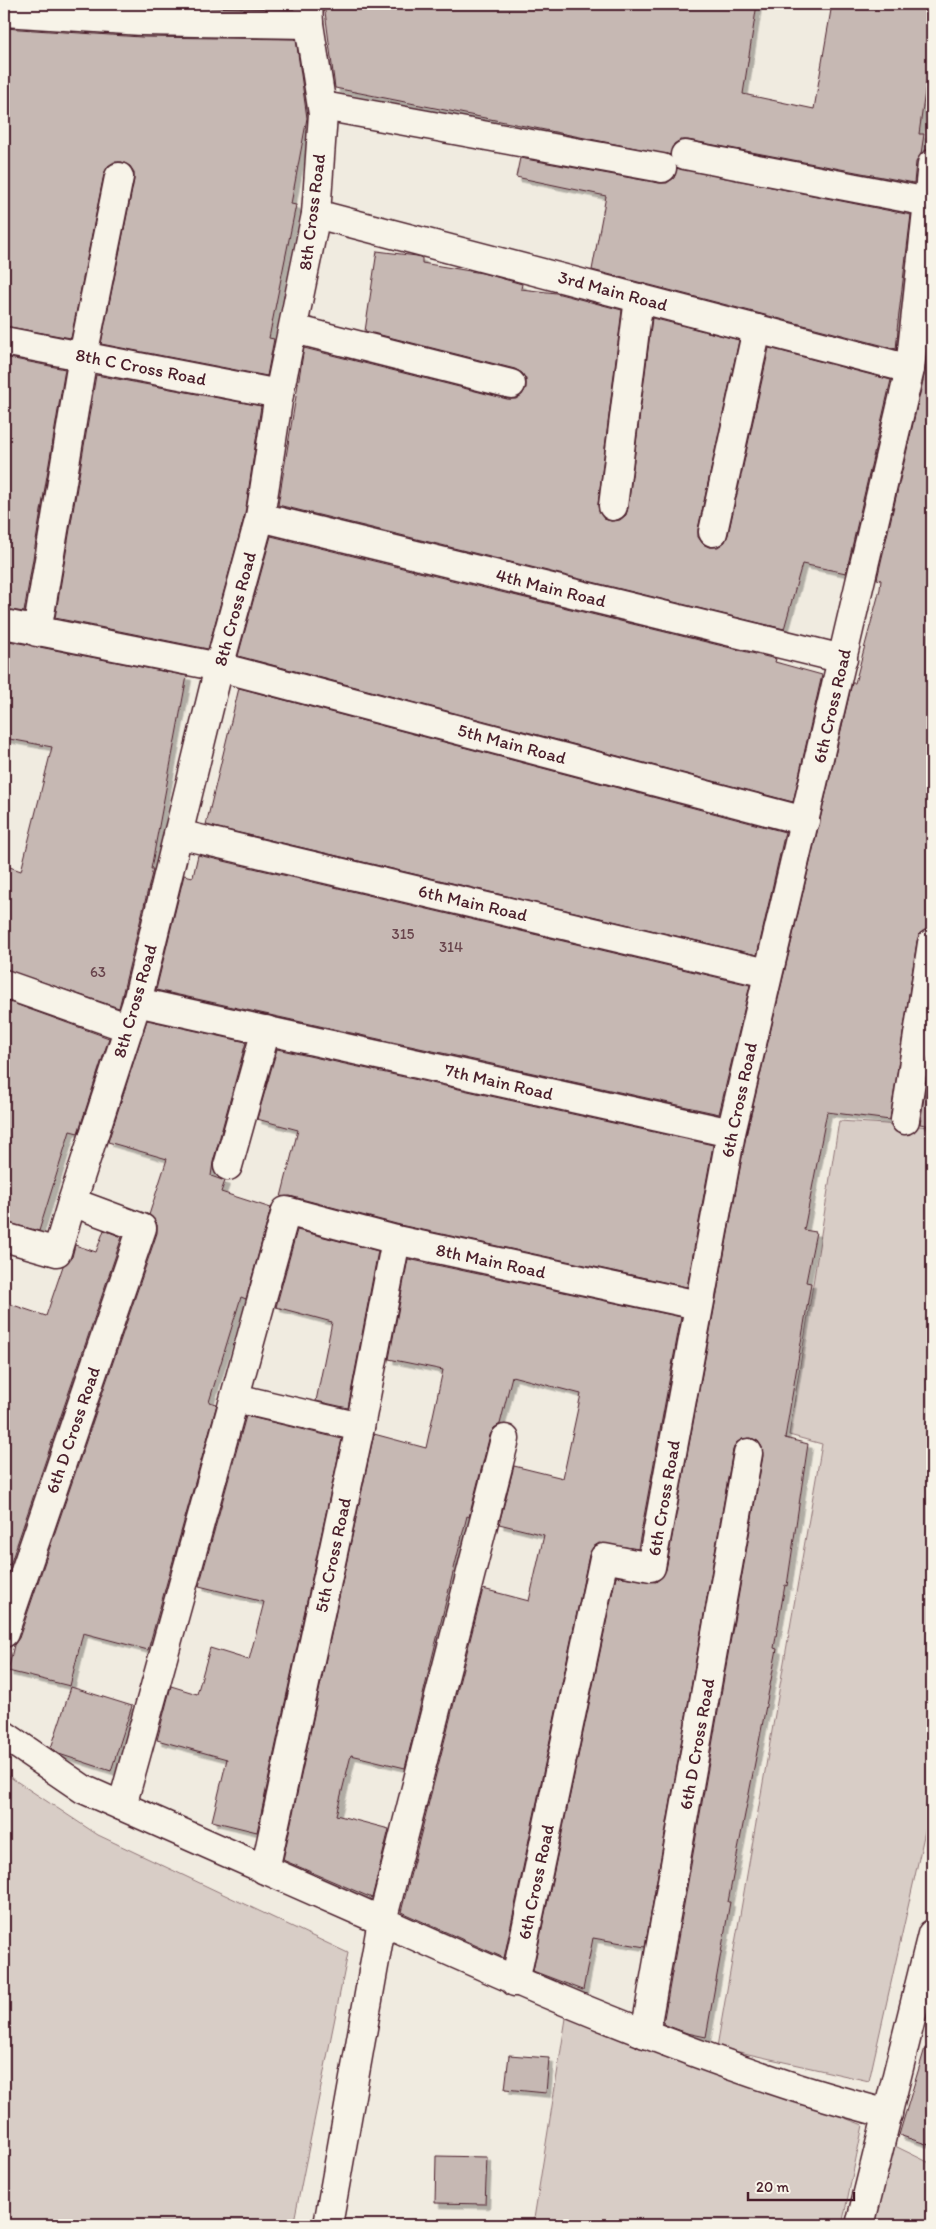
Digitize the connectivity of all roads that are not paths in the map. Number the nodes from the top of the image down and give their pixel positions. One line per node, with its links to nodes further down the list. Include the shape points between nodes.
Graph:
1 (4, 12): 2 (street, via 142,21)
2 (308, 14): 3 (street, 8th Cross Road)
3 (323, 106): 6 (street); 9 (street, 8th Cross Road)
4 (685, 155): 8 (street)
5 (932, 164): 8 (street, 6th Cross Road)
6 (662, 168)
7 (119, 177): 14 (street)
8 (928, 202): 15 (street, 6th Cross Road)
9 (316, 214): 10 (street, 3rd Main Road); 12 (street, 8th Cross Road)
10 (639, 298): 11 (street, 3rd Main Road); 18 (street)
11 (757, 328): 15 (street, 3rd Main Road); 20 (street)
12 (294, 329): 16 (street); 17 (street, 8th Cross Road)
13 (4, 341): 14 (street, 8th C Cross Road)
14 (83, 356): 17 (street, 8th C Cross Road); 22 (street)
15 (910, 369): 23 (street, 6th Cross Road)
16 (511, 384)
17 (279, 394): 19 (street, 8th Cross Road)
18 (613, 506)
19 (260, 517): 23 (street, 4th Main Road); 24 (street, 8th Cross Road)
20 (713, 532)
21 (4, 624): 22 (street, 5th Main Road)
22 (37, 632): 24 (street, 5th Main Road)
23 (843, 659): 25 (street, 6th Cross Road)
24 (219, 667): 25 (street, 5th Main Road); 26 (street, 8th Cross Road)
25 (805, 821): 28 (street, 6th Cross Road)
26 (178, 834): 28 (street, 6th Main Road); 30 (street, 8th Cross Road)
27 (932, 943): 33 (street)
28 (767, 973): 34 (street, 6th Cross Road)
29 (4, 984): 31 (street)
30 (137, 1002): 31 (street, 8th Cross Road); 32 (street, 7th Main Road)
31 (129, 1028): 36 (street, 8th Cross Road)
32 (266, 1030): 34 (street, 7th Main Road); 35 (street)
33 (905, 1120)
34 (731, 1133): 39 (street, 6th Cross Road)
35 (228, 1166)
36 (72, 1202): 37 (street, 8th Cross Road, via 57,1252); 44 (street, 6th D Cross Road, via 142,1228)
37 (4, 1237)
38 (396, 1240): 39 (street, 8th Main Road); 40 (street, 8th Main Road, via 286,1211); 41 (street, 5th Cross Road)
39 (698, 1305): 50 (street, 6th Cross Road, via 651,1567 604,1558)
40 (236, 1398): 41 (street); 46 (street)
41 (360, 1427): 47 (street, 5th Cross Road)
42 (505, 1439): 48 (street)
43 (748, 1454): 51 (street, 6th D Cross Road)
44 (4, 1633)
45 (4, 1734): 46 (street, via 82,1789)
46 (122, 1806): 47 (street)
47 (265, 1870): 48 (street)
48 (382, 1921): 50 (street); 53 (street)
49 (932, 1934): 52 (street)
50 (515, 1982): 51 (street)
51 (645, 2034): 52 (street, via 778,2082)
52 (888, 2114): 54 (street)
53 (328, 2225)
54 (860, 2225)

